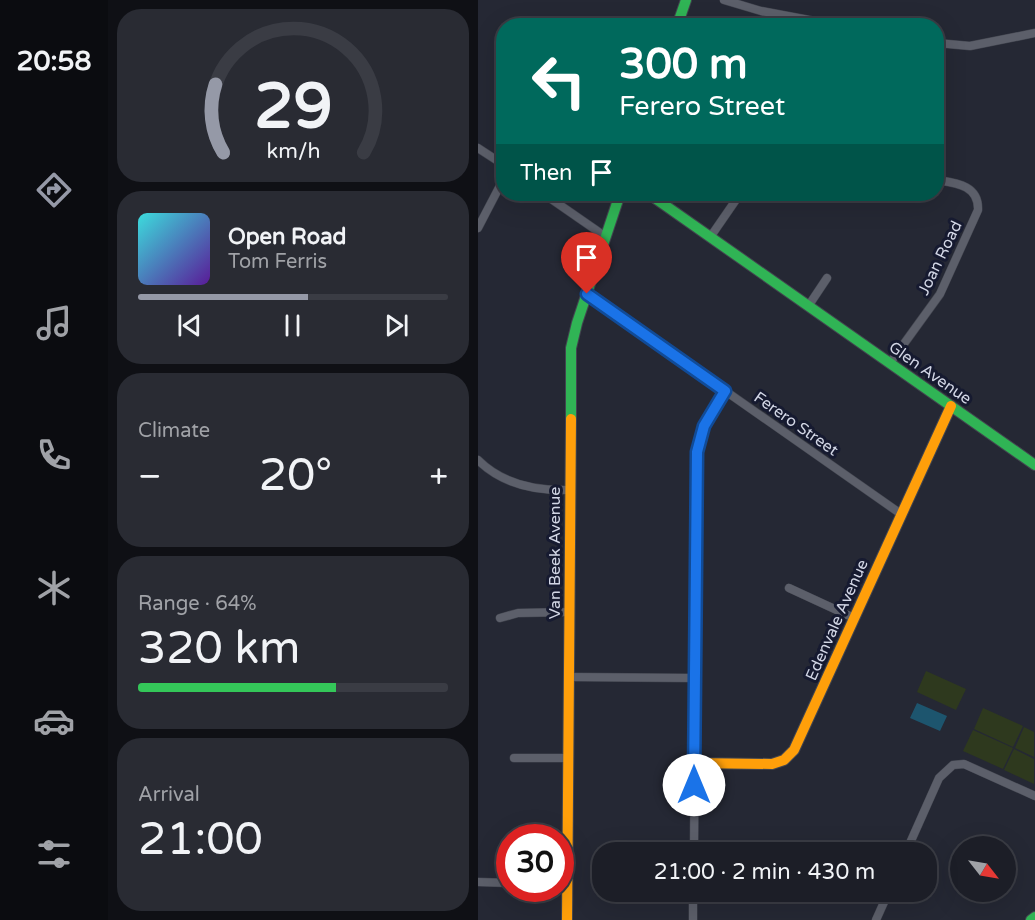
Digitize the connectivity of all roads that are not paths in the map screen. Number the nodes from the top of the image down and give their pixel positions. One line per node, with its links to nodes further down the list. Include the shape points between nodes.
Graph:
1 (686, 0): 3 (street)
2 (724, 0): 4 (street)
3 (680, 18)
4 (798, 18)
5 (1034, 33): 6 (street, via 970,46)
6 (944, 44)
7 (478, 148): 8 (street)
8 (496, 160)
9 (944, 181): 21 (street, Joan Road, via 969,188 976,196 978,210 940,294)
10 (496, 193): 15 (street)
11 (554, 201): 17 (street)
12 (618, 201): 17 (street, Van Beek Avenue)
13 (659, 201): 16 (street, Glen Avenue)
14 (735, 201): 16 (street)
15 (478, 228)
16 (711, 236): 20 (street, Glen Avenue)
17 (606, 237): 19 (street, Van Beek Avenue)
18 (827, 278): 20 (street)
19 (587, 294): 22 (street, Ferero Street); 26 (street, Van Beek Avenue, via 571,348)
20 (809, 305): 21 (street, Glen Avenue)
21 (890, 363): 23 (street, Glen Avenue)
22 (725, 391): 27 (street, Ferero Street); 33 (street, via 697,443)
23 (951, 406): 25 (street, Glen Avenue); 27 (street, Edenvale Avenue)
24 (478, 460): 26 (street, via 522,486)
25 (1034, 465)
26 (570, 490): 29 (street, Van Beek Avenue)
27 (901, 514): 31 (street, Edenvale Avenue)
28 (789, 588): 31 (street)
29 (570, 612): 30 (street, via 518,613); 32 (street, Van Beek Avenue)
30 (500, 618)
31 (854, 618): 36 (street, Edenvale Avenue, via 790,755 772,764)
32 (569, 677): 33 (street); 35 (street, Van Beek Avenue)
33 (694, 678): 36 (street)
34 (514, 758): 35 (street)
35 (568, 758): 38 (street, Van Beek Avenue)
36 (694, 763): 39 (street)
37 (1034, 796): 40 (street, via 964,764 953,765 940,778)
38 (566, 824)
39 (694, 842)
40 (911, 842)
41 (478, 882): 42 (street)
42 (496, 883)
43 (566, 902): 47 (street, Van Beek Avenue)
44 (693, 902): 48 (street)
45 (884, 902): 49 (street)
46 (1034, 917): 50 (street)
47 (567, 920)
48 (693, 920)
49 (876, 920)
50 (1031, 920)

